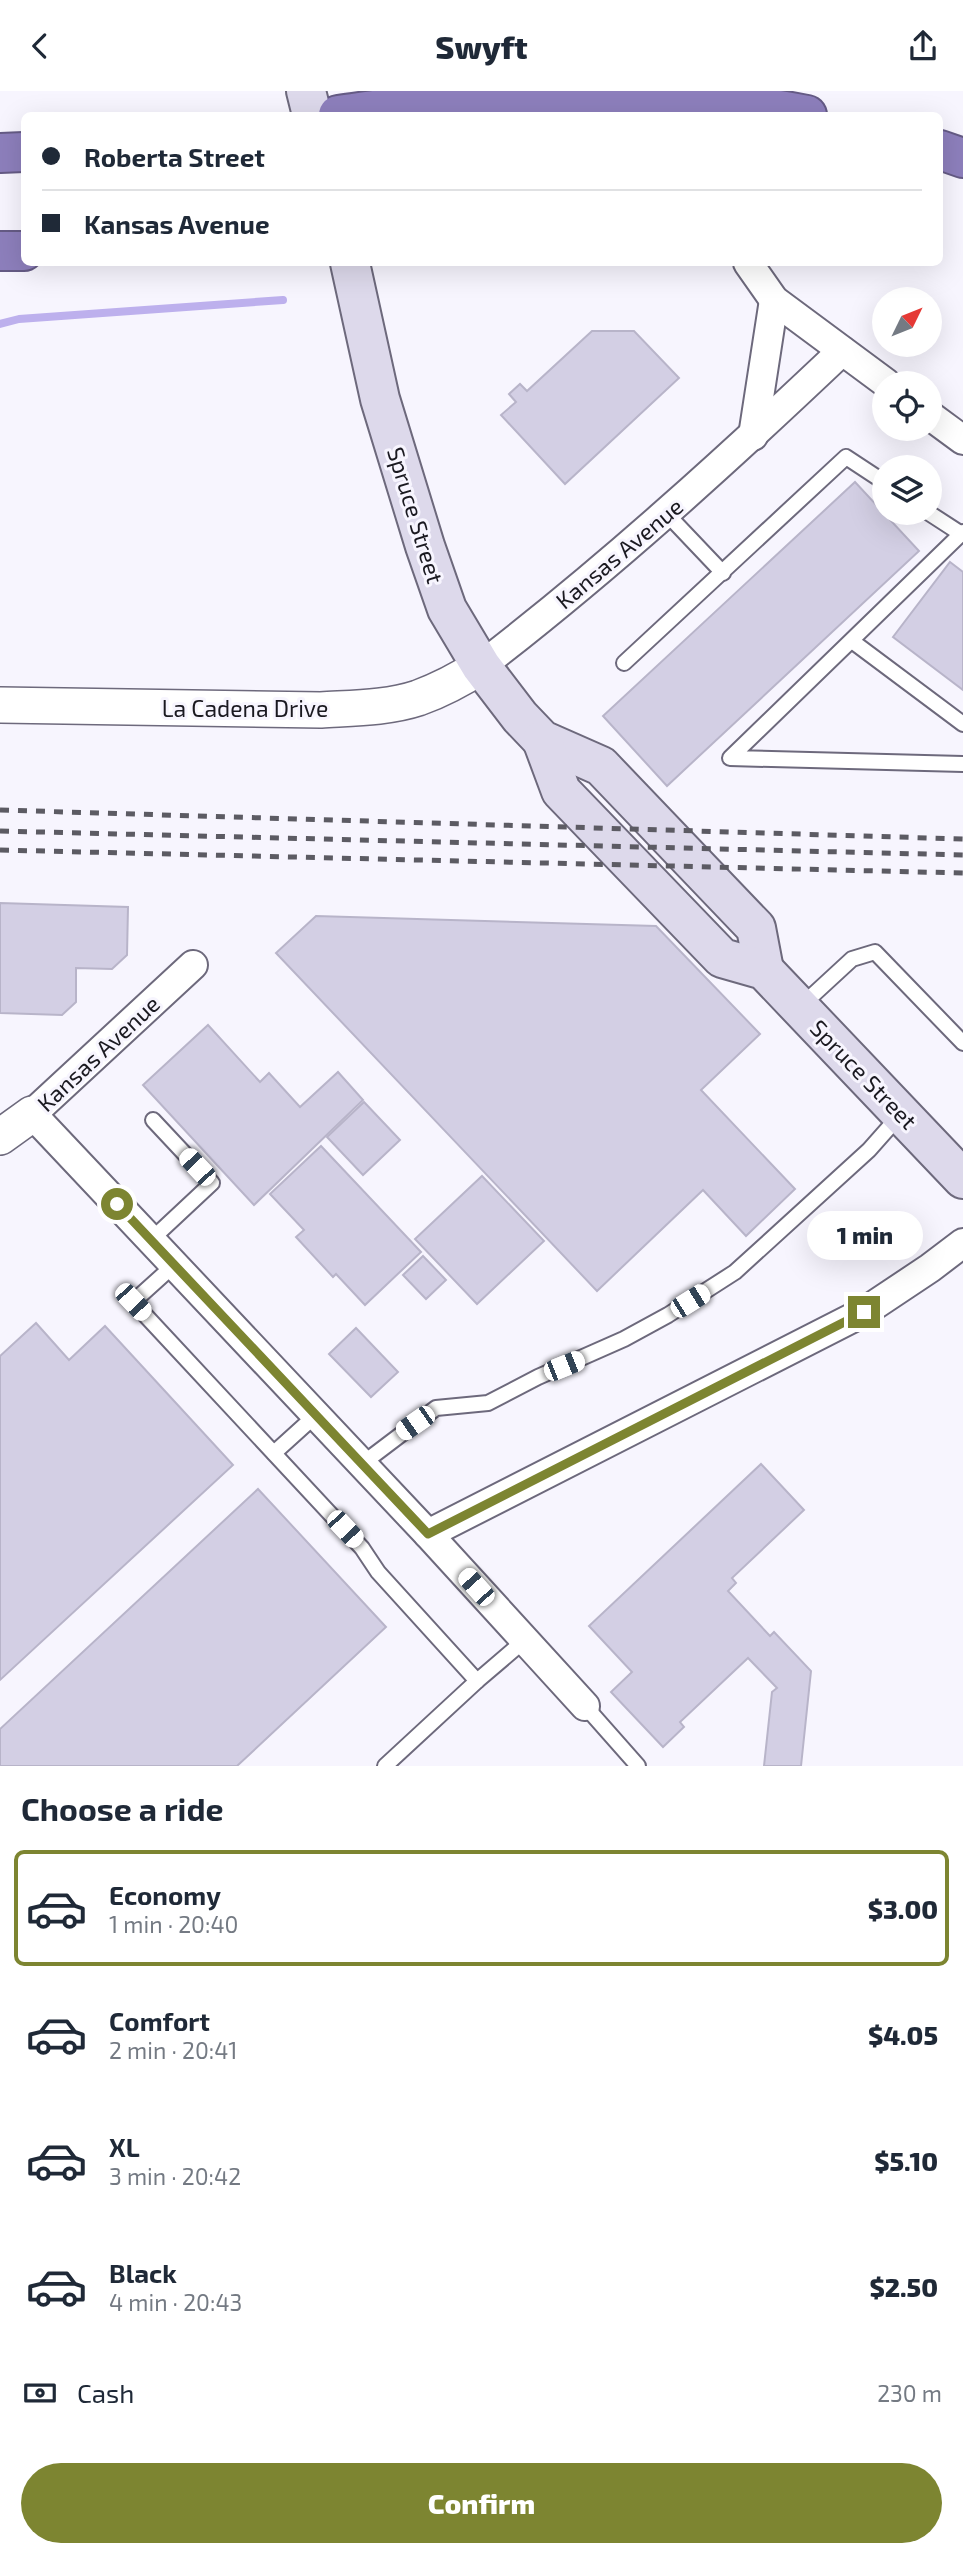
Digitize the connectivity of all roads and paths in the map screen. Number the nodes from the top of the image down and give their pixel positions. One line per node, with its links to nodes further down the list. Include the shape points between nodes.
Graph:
1 (306, 91): 2 (main road)
2 (311, 112)
3 (361, 112): 4 (highway, via 493,95 555,93 680,97)
4 (788, 112)
5 (943, 151): 8 (highway)
6 (21, 152): 7 (highway)
7 (0, 153)
8 (963, 158)
9 (0, 251): 10 (highway)
10 (21, 251)
11 (351, 266): 26 (main road, Spruce Street, via 380,399 439,590)
12 (750, 266): 13 (street)
13 (774, 300): 14 (street); 17 (street)
14 (842, 351): 15 (street); 17 (street, Kansas Avenue)
15 (872, 373)
16 (942, 425): 18 (street)
17 (753, 436): 20 (street, Kansas Avenue)
18 (963, 440)
19 (872, 474): 23 (lane, via 846,457)
20 (666, 513): 23 (lane); 26 (street, Kansas Avenue)
21 (942, 521): 22 (lane)
22 (962, 534): 24 (lane)
23 (723, 573): 25 (lane)
24 (852, 641): 28 (lane); 29 (lane, via 730,758)
25 (624, 663)
26 (481, 667): 27 (street, La Cadena Drive, via 417,698 321,711); 31 (main road, Spruce Street, via 542,740 561,791 722,958 764,970)
27 (0, 705)
28 (963, 724)
29 (963, 764)
30 (193, 965): 33 (street, Kansas Avenue)
31 (800, 1007): 32 (lane, via 852,958 875,952); 34 (main road, Spruce Street)
32 (963, 1043)
33 (32, 1114): 36 (street, Kansas Avenue); 38 (street)
34 (901, 1114): 37 (main road, Spruce Street); 43 (lane, via 869,1150 735,1272 625,1339 488,1403 436,1408)
35 (153, 1120): 38 (lane, via 212,1183)
36 (0, 1137)
37 (963, 1179)
38 (151, 1240): 40 (street)
39 (963, 1243): 44 (street, via 864,1312)
40 (174, 1265): 41 (street); 42 (lane, via 133,1302)
41 (316, 1415): 42 (lane); 43 (street)
42 (274, 1453): 46 (lane)
43 (362, 1464): 44 (street)
44 (428, 1534): 45 (street)
45 (525, 1640): 46 (lane); 47 (street)
46 (477, 1681): 48 (lane)
47 (585, 1706): 49 (lane)
48 (385, 1766)
49 (638, 1766)

